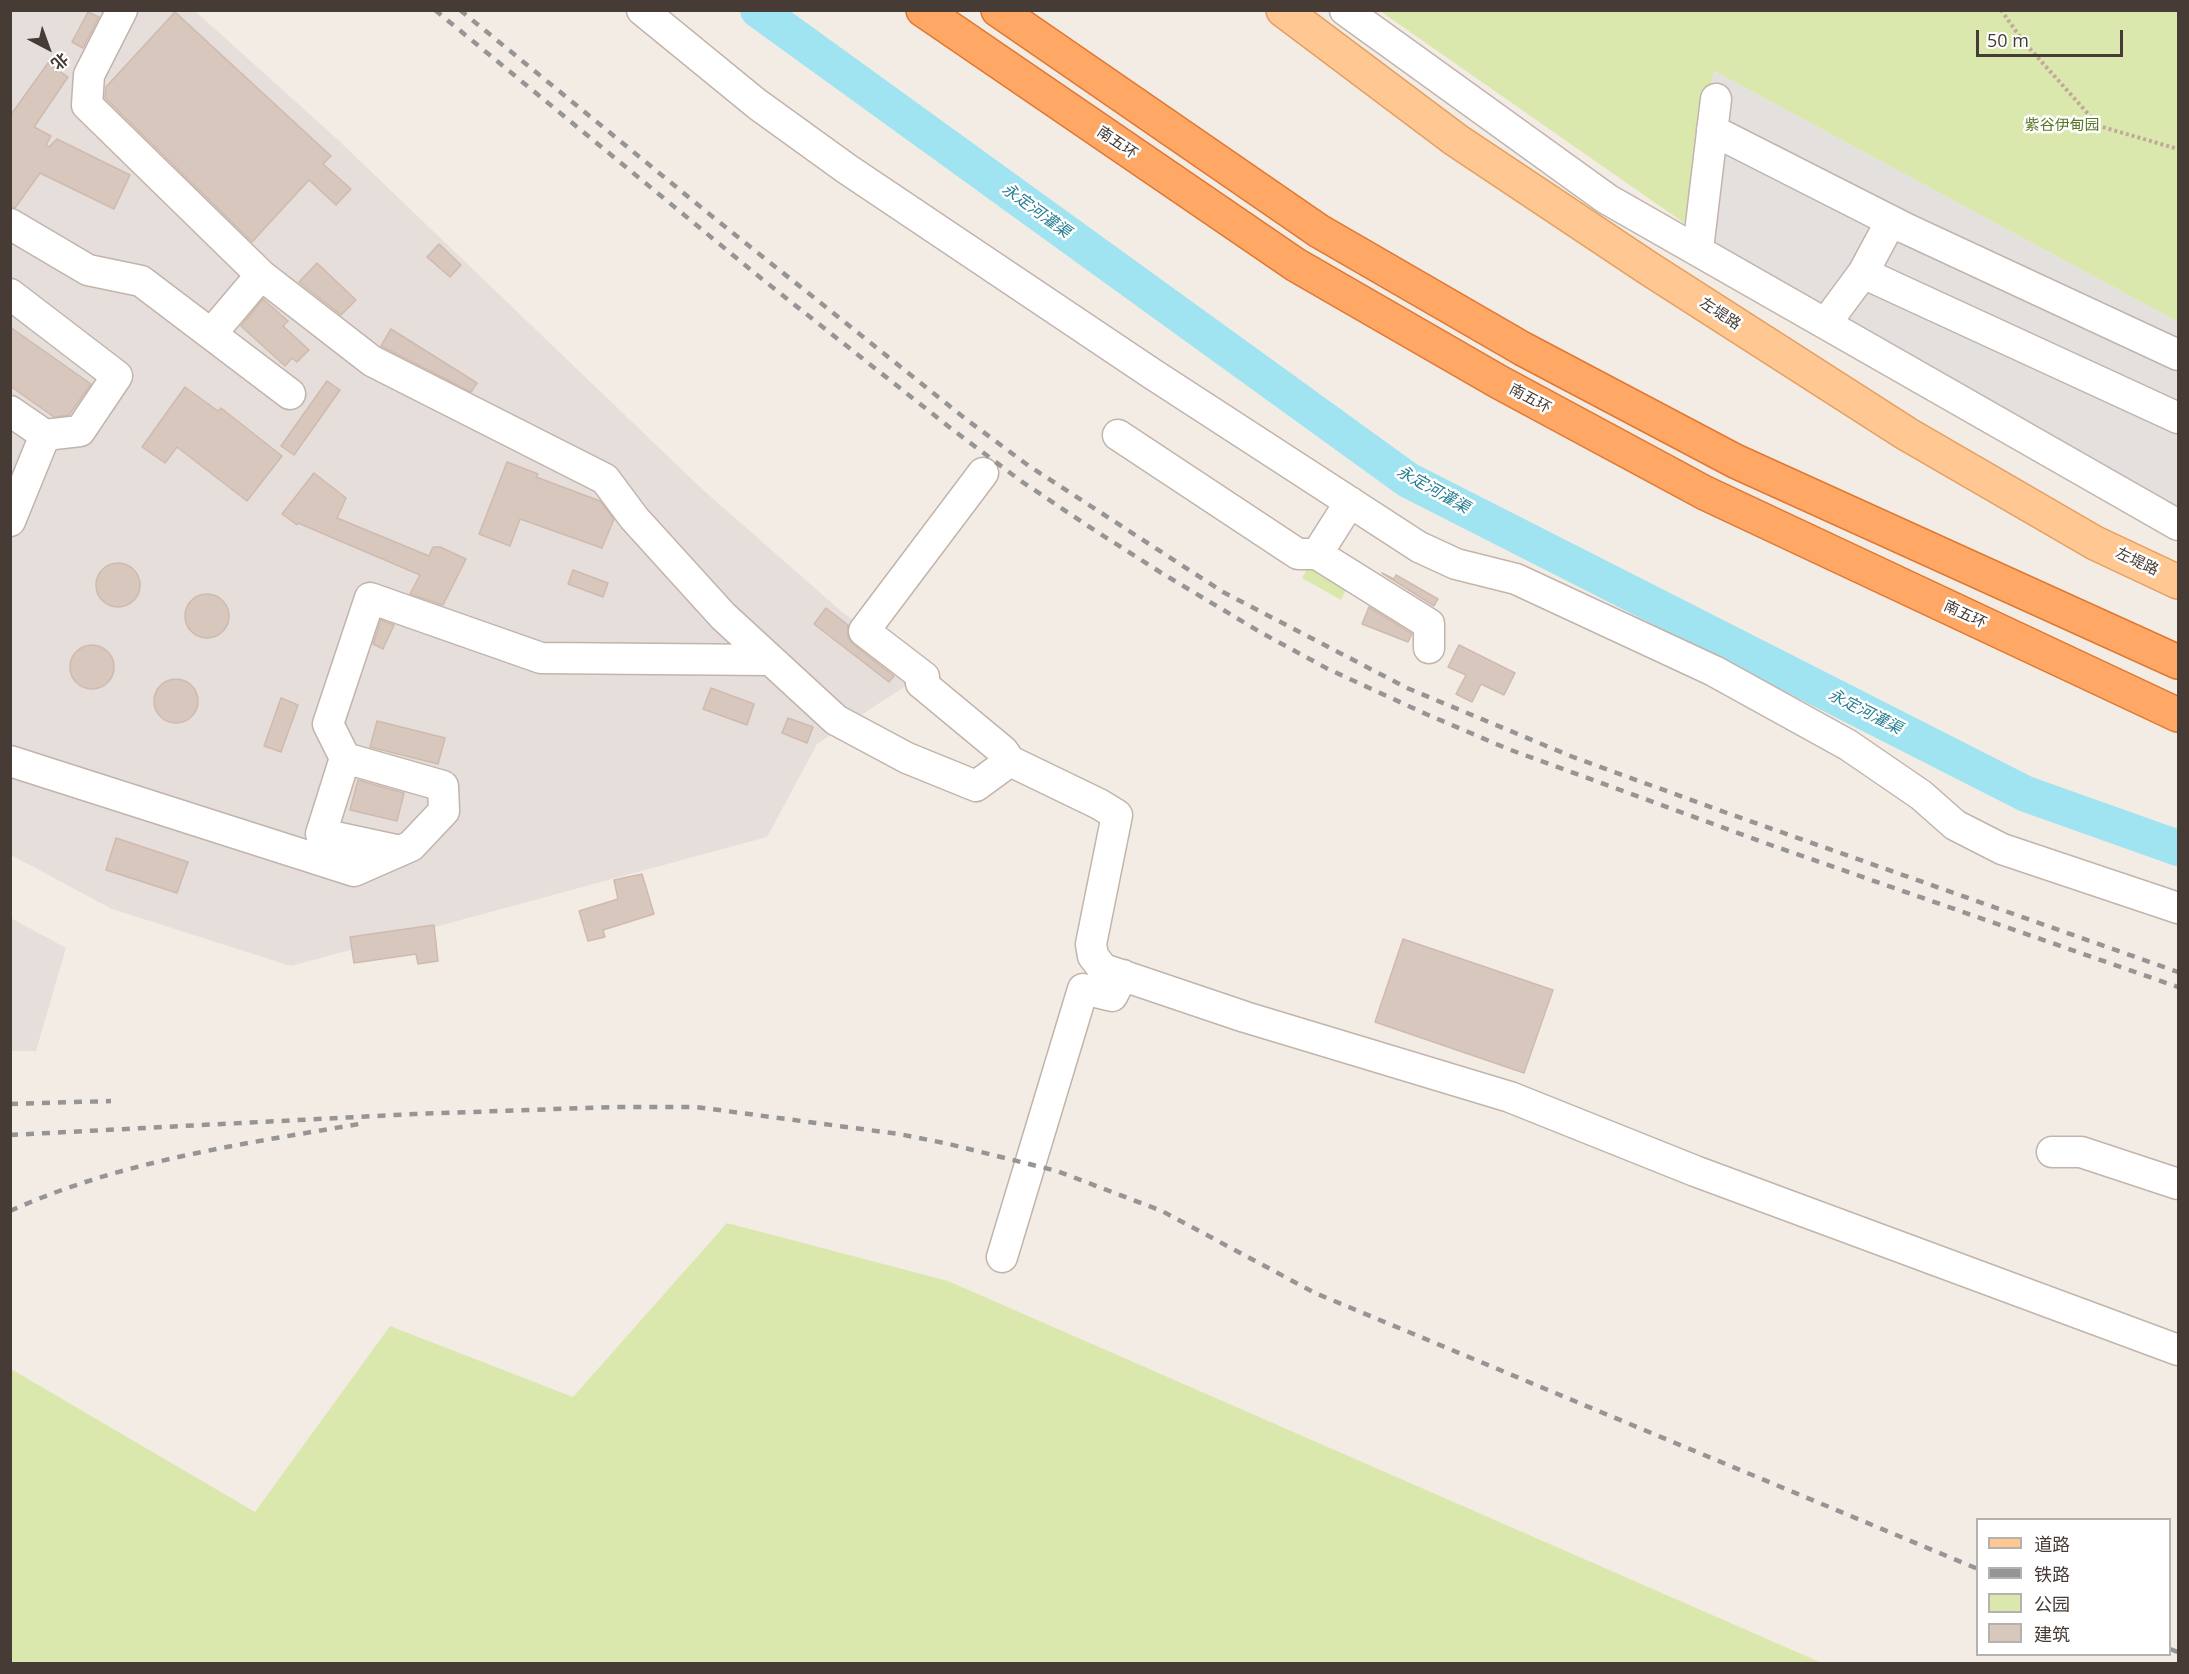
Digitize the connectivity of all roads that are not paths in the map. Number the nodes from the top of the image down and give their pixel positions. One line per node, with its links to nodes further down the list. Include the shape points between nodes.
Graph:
1 (122, 10): 13 (street, via 89,75 87,105)
2 (642, 10): 24 (street, via 757,104 847,169)
3 (923, 10): 32 (highway, 南五环, via 1296,266 1499,382 1705,493)
4 (998, 10): 31 (highway, via 1319,231 1523,349 1735,461)
5 (1283, 10): 28 (main road, 左堤路, via 1456,140 1907,434 2095,543)
6 (1345, 10): 11 (street, via 1607,199)
7 (1716, 99): 8 (street)
8 (1712, 130): 9 (street); 11 (street)
9 (1891, 221): 12 (street); 17 (street)
10 (10, 224): 16 (street, via 88,270 141,281)
11 (1698, 249): 15 (street)
12 (1863, 273): 15 (street); 20 (street)
13 (261, 275): 16 (street); 30 (street, via 372,361 605,479 634,518 723,616)
14 (10, 294): 21 (street, via 117,376 80,431)
15 (1826, 323): 26 (street)
16 (211, 334): 18 (street)
17 (2178, 355)
18 (290, 394)
19 (10, 411): 21 (street)
20 (2178, 418)
21 (45, 435): 25 (street)
22 (1118, 435): 27 (street, via 1298,554)
23 (983, 473): 35 (street, via 864,631 924,677 921,683)
24 (1350, 502): 27 (street); 37 (street, via 1419,547 1456,564 1516,579 1713,671 1848,745 1921,795 1955,825 2002,849)
25 (10, 521)
26 (2178, 525)
27 (1317, 554): 29 (street, via 1429,624)
28 (2178, 582)
29 (1429, 648)
30 (771, 660): 33 (street, via 541,658 370,598 328,724); 35 (street, via 836,720 907,758 976,786)
31 (2178, 662)
32 (2178, 715)
33 (345, 758): 36 (street, via 321,834); 36 (street, via 443,786 444,811 411,846)
34 (10, 761): 36 (street, via 354,872)
35 (1010, 761): 38 (street, via 1117,814 1091,944 1093,956 1102,969)
36 (400, 851)
37 (2178, 908)
38 (1123, 975): 41 (street, via 1112,996 1083,989); 42 (street, via 1245,1017 1510,1097 1695,1171 1984,1268)
39 (2052, 1152): 40 (street, via 2081,1152)
40 (2178, 1184)
41 (1002, 1257)
42 (2178, 1350)

